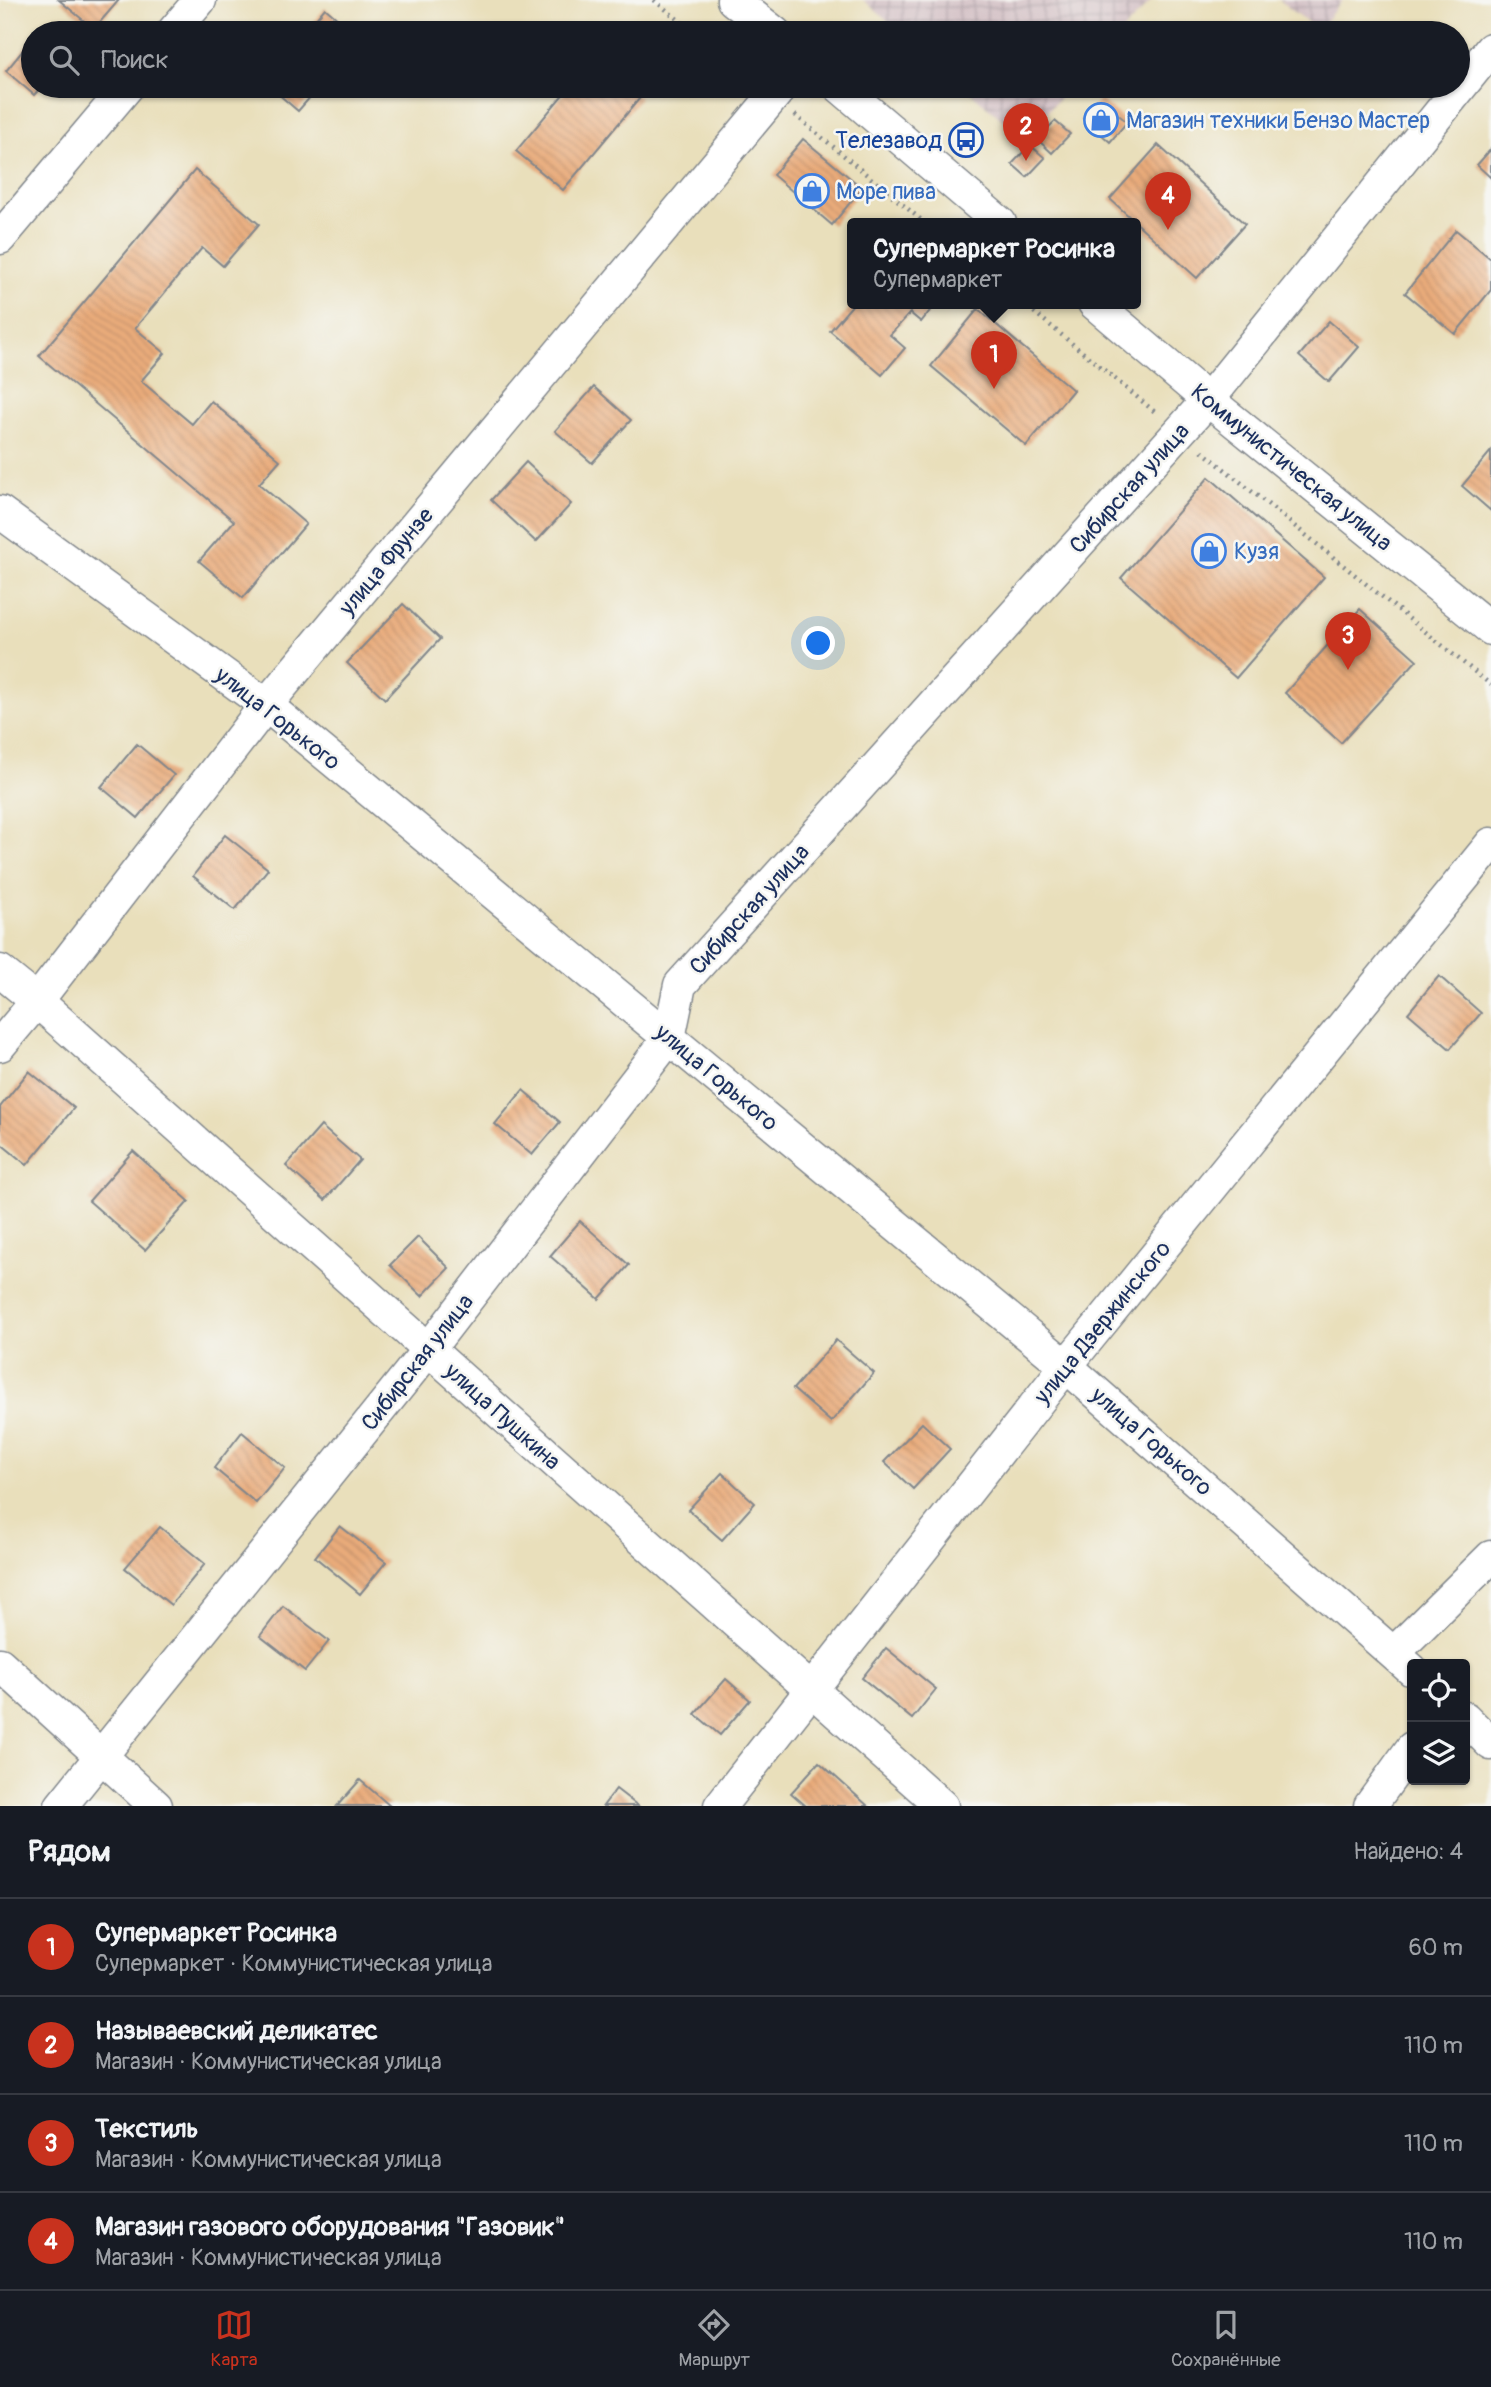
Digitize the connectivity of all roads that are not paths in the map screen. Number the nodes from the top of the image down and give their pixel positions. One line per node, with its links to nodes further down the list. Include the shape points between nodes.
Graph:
1 (200, 0): 3 (street)
2 (733, 0): 4 (street)
3 (182, 21)
4 (760, 21)
5 (1491, 49): 6 (street, Сибирская улица)
6 (1470, 75)
7 (118, 98): 12 (street)
8 (772, 98): 17 (street, улица Фрунзе)
9 (853, 98): 11 (street)
10 (1451, 98): 14 (street, Сибирская улица)
11 (994, 218)
12 (0, 238)
13 (1101, 309): 14 (street, Коммунистическая улица)
14 (1208, 400): 16 (street, Коммунистическая улица); 21 (street, Сибирская улица, via 680,985)
15 (0, 512): 17 (street, улица Горького)
16 (1491, 629)
17 (266, 705): 20 (street, улица Фрунзе); 21 (street, улица Горького)
18 (1491, 844): 24 (street, улица Дзержинского)
19 (0, 971): 20 (street, улица Пушкина)
20 (37, 1001): 22 (street, улица Фрунзе); 23 (street, улица Пушкина)
21 (669, 1038): 23 (street, Сибирская улица); 24 (street, улица Горького)
22 (0, 1045)
23 (428, 1350): 28 (street, улица Пушкина); 32 (street, Сибирская улица)
24 (1066, 1366): 26 (street, улица Горького); 28 (street, улица Дзержинского)
25 (1491, 1557): 26 (street)
26 (1403, 1662)
27 (0, 1664): 32 (street)
28 (811, 1691): 35 (street, улица Дзержинского); 36 (street, улица Пушкина)
29 (1469, 1722): 30 (street)
30 (1491, 1744)
31 (1407, 1755): 37 (street)
32 (99, 1756): 33 (street, Сибирская улица); 34 (street)
33 (61, 1806)
34 (156, 1806)
35 (720, 1806)
36 (942, 1806)
37 (1370, 1806)

